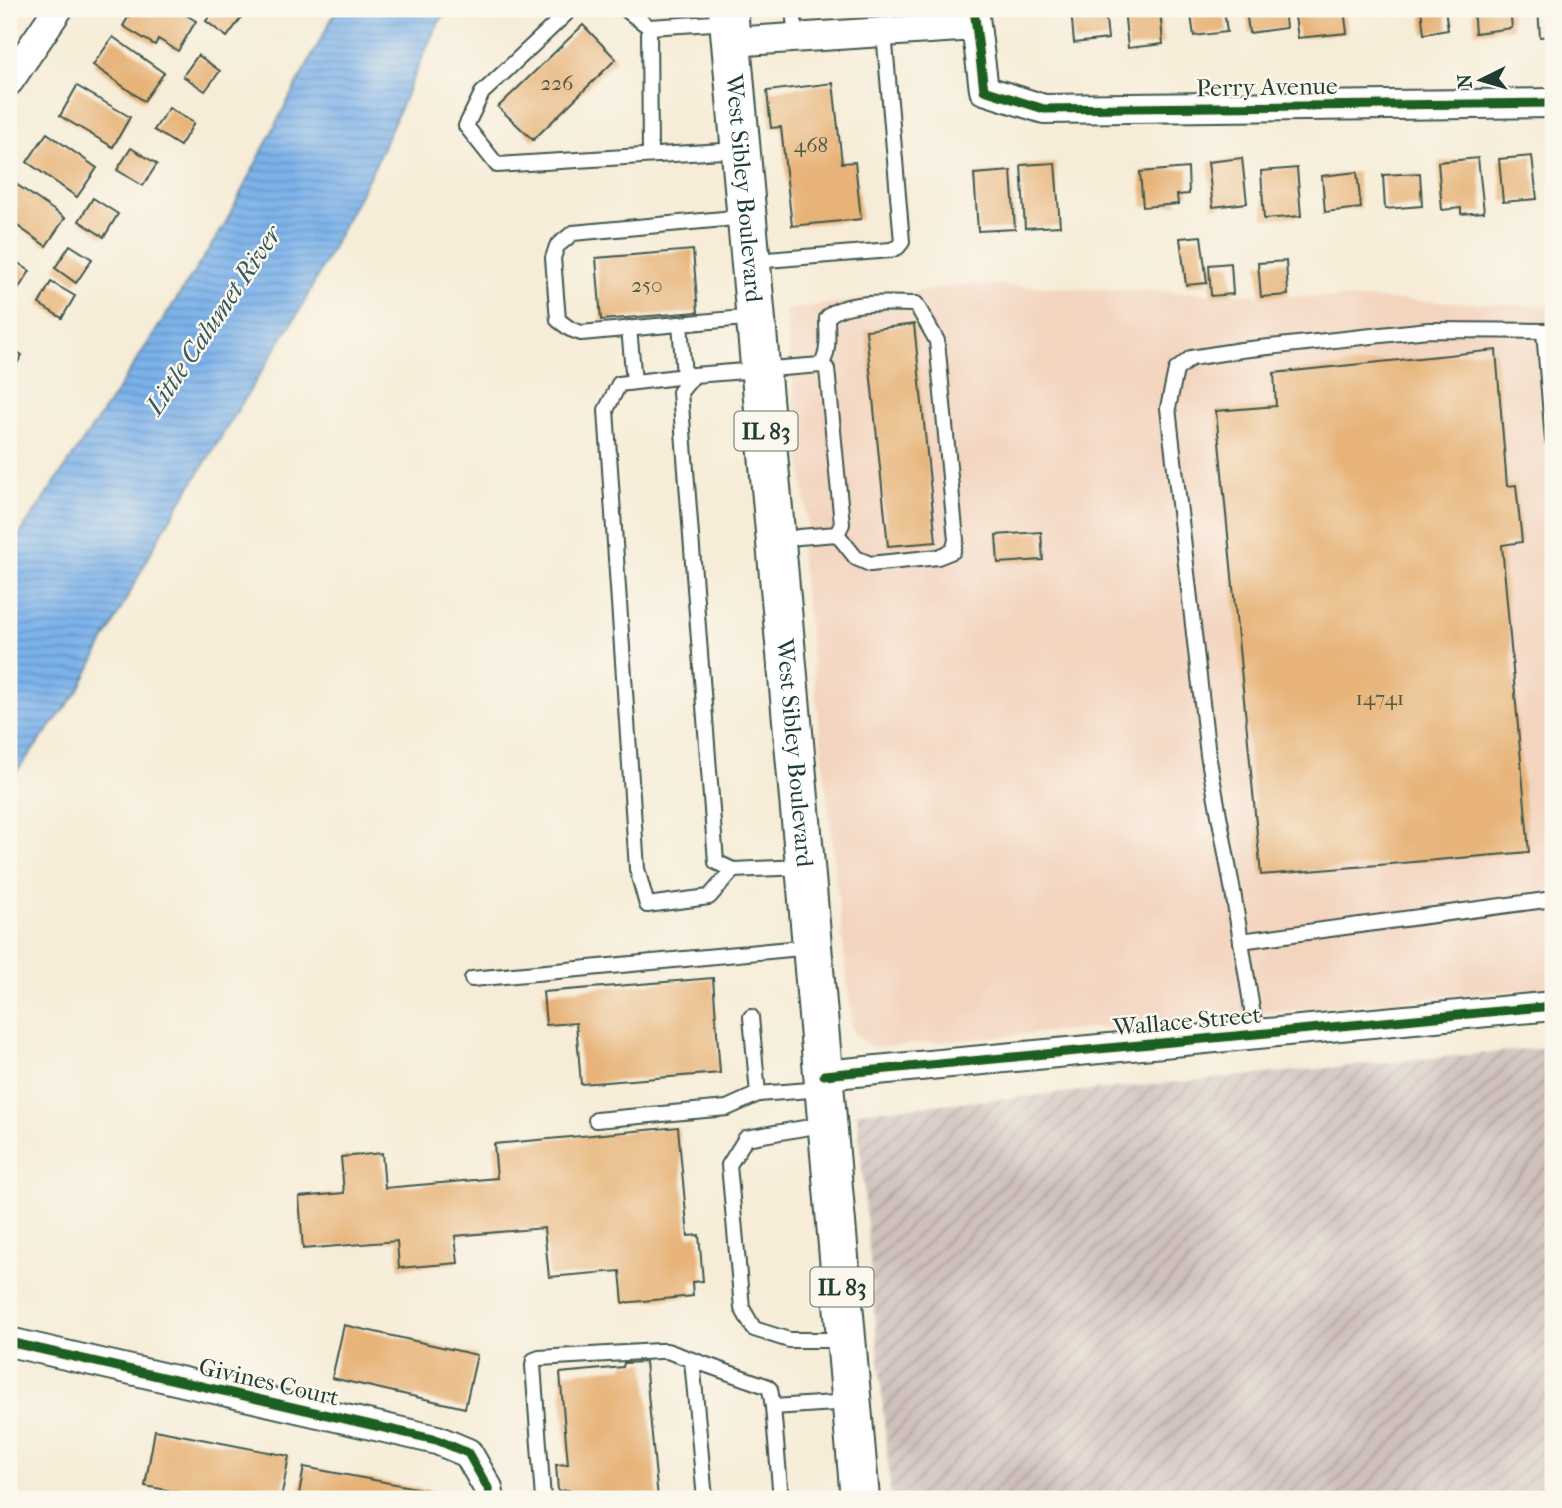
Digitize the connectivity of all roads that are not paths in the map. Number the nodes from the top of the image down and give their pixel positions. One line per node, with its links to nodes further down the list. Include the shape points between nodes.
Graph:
1 (58, 9): 10 (street)
2 (571, 9): 13 (lane, via 482,93 466,127 497,165)
3 (625, 9): 7 (lane)
4 (793, 9): 9 (lane)
5 (974, 17): 8 (street); 11 (street, Perry Avenue, via 984,90 1044,109)
6 (729, 24): 7 (lane); 9 (street); 12 (main road, West Sibley Boulevard / IL 83)
7 (649, 27): 13 (lane)
8 (884, 32): 9 (street); 15 (lane, via 902,242 891,250)
9 (796, 38)
10 (9, 81)
11 (1553, 103)
12 (741, 150): 13 (lane); 14 (main road, West Sibley Boulevard / IL 83)
13 (650, 155)
14 (746, 217): 15 (main road, West Sibley Boulevard / IL 83); 18 (lane, via 573,233 557,246 553,258 558,320 582,333)
15 (751, 261): 16 (main road, West Sibley Boulevard / IL 83)
16 (756, 317): 17 (lane); 21 (main road, West Sibley Boulevard / IL 83)
17 (680, 324): 18 (lane); 22 (lane)
18 (629, 328): 23 (lane)
19 (1548, 331): 24 (lane); 30 (lane, via 1428,330 1241,350 1191,358 1177,370 1168,408 1208,755)
20 (821, 365): 21 (lane); 25 (lane, via 827,369 842,524); 25 (lane, via 827,318 832,312 868,304 916,304 937,341 956,540 953,551 937,558 870,564 856,558)
21 (760, 370): 22 (lane); 26 (main road, West Sibley Boulevard / IL 83)
22 (689, 376): 23 (lane); 28 (lane, via 680,392 716,862)
23 (634, 382): 28 (lane, via 619,384 606,410 637,869 647,905 709,897)
24 (1553, 440)
25 (837, 534): 26 (lane)
26 (776, 542): 27 (main road, West Sibley Boulevard / IL 83)
27 (805, 867): 28 (lane); 31 (main road, West Sibley Boulevard / IL 83)
28 (733, 870)
29 (1553, 899): 30 (lane)
30 (1241, 941): 35 (lane)
31 (812, 946): 32 (lane); 37 (main road, West Sibley Boulevard / IL 83)
32 (471, 979)
33 (1553, 1006): 35 (street, Wallace Street)
34 (751, 1017): 36 (lane)
35 (1256, 1034): 37 (street, Wallace Street)
36 (758, 1094): 37 (lane); 38 (lane, via 727,1108)
37 (825, 1096): 39 (main road, West Sibley Boulevard / IL 83); 39 (lane, via 746,1138 729,1165 742,1308 754,1329 789,1340)
38 (596, 1121)
39 (846, 1340): 42 (main road, West Sibley Boulevard / IL 83)
40 (9, 1342): 44 (street, Givines Court, via 437,1440 468,1453)
41 (692, 1360): 43 (lane, via 766,1386); 45 (lane, via 659,1351 534,1360); 46 (lane)
42 (851, 1402): 43 (lane); 48 (main road, West Sibley Boulevard / IL 83)
43 (773, 1407): 47 (lane)
44 (490, 1499)
45 (543, 1499)
46 (705, 1499)
47 (780, 1499)
48 (860, 1499)

